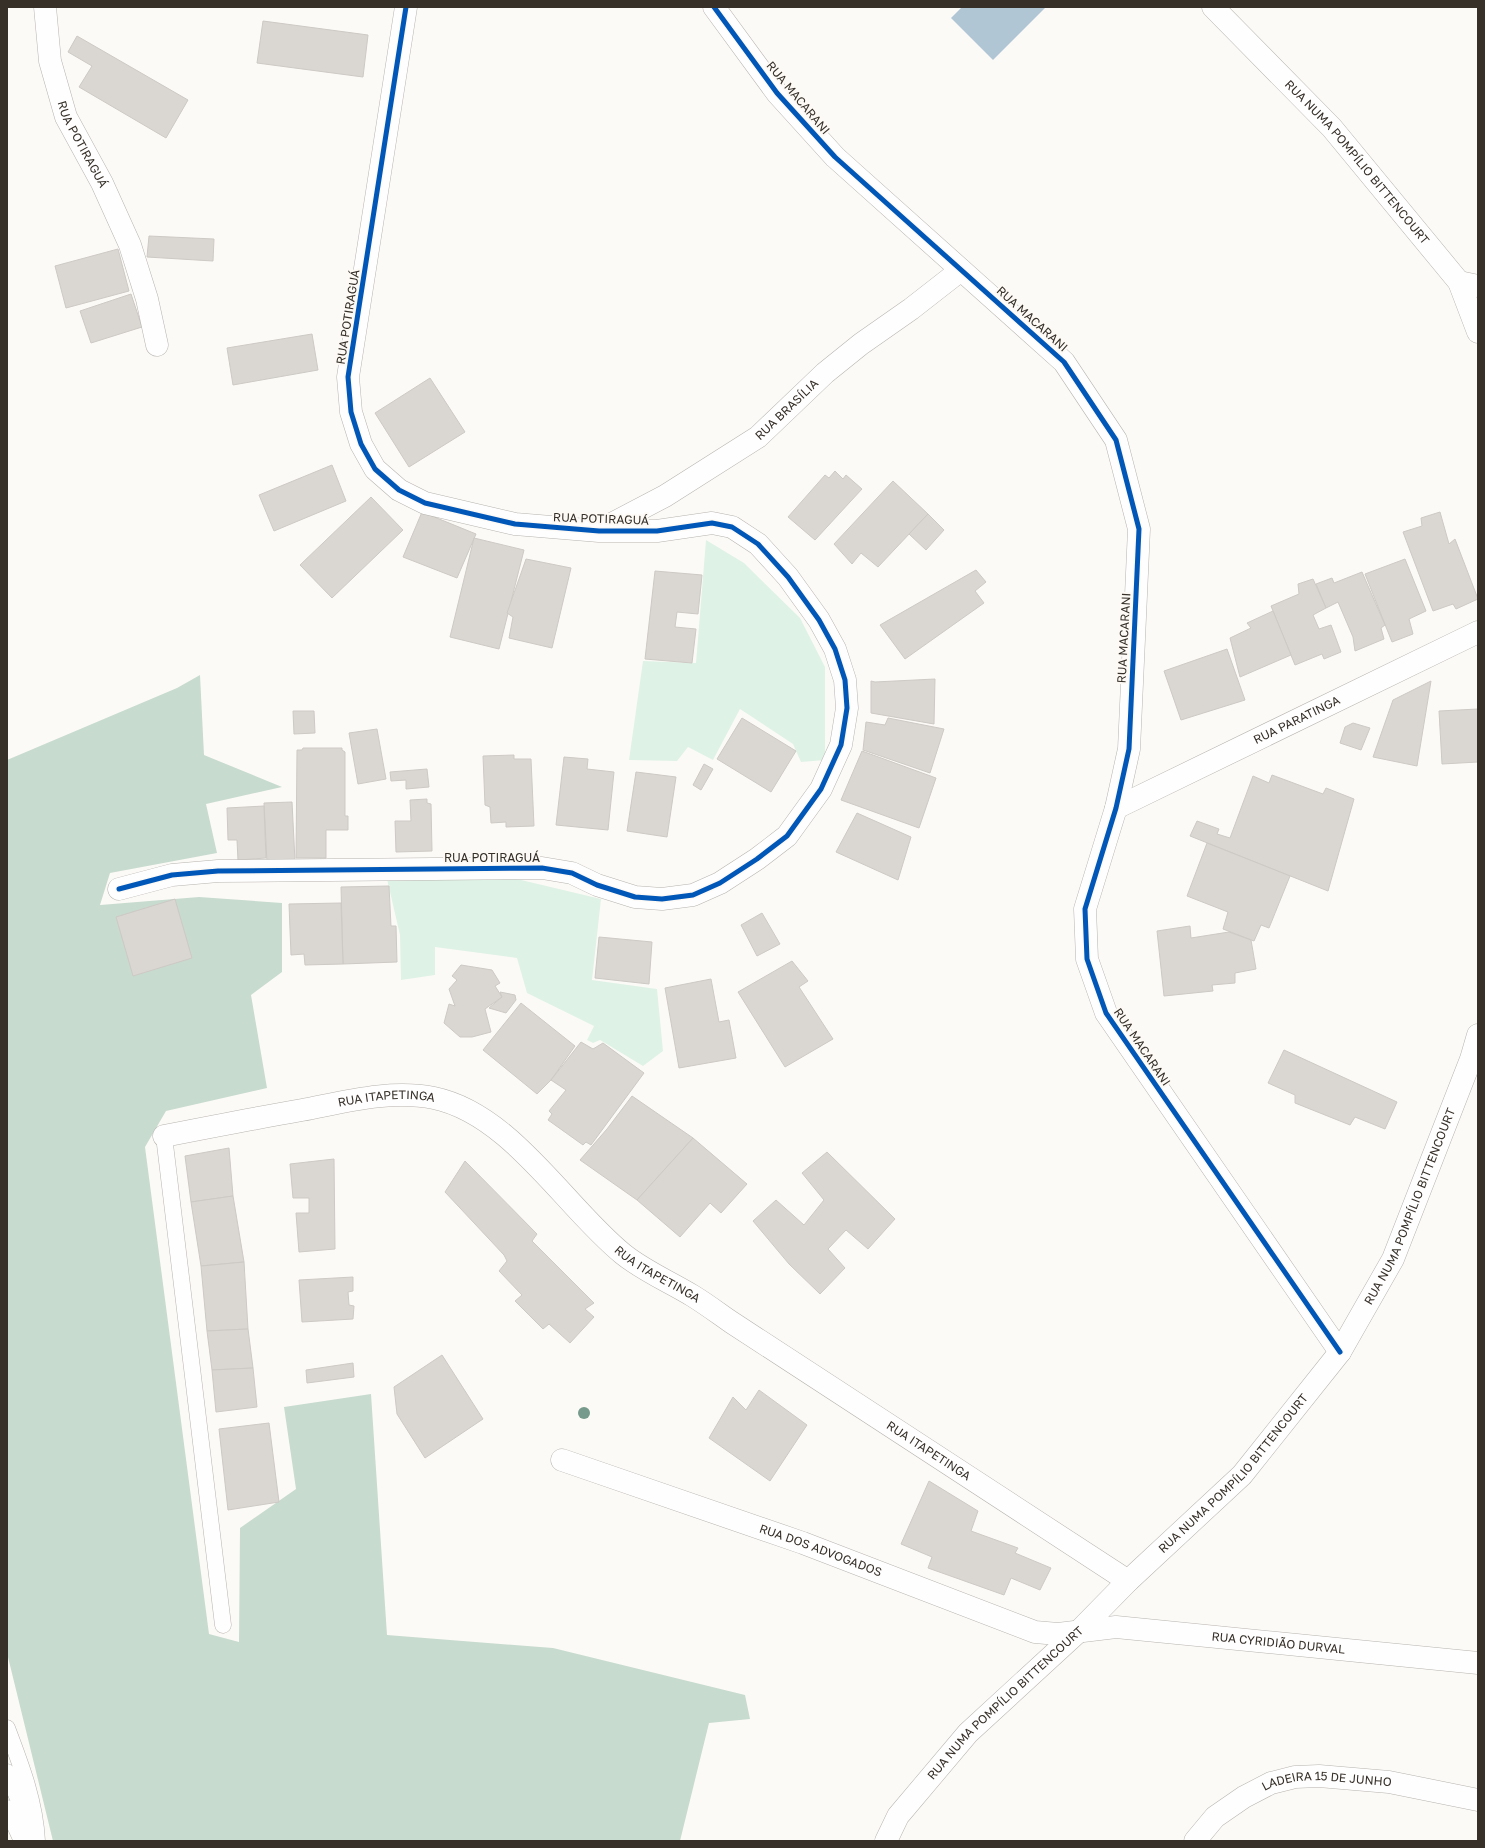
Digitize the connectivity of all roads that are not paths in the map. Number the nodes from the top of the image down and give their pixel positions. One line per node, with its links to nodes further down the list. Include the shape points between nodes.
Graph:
1 (45, 7): 8 (street, RUA POTIRAGUÁ, via 50,61 66,116 102,183 130,245 147,300)
2 (406, 7): 9 (street, RUA POTIRAGUÁ, via 348,377 351,412 361,444 375,469 399,490 425,503 515,524)
3 (714, 7): 5 (street, RUA MACARANI, via 777,93 835,157)
4 (1213, 7): 6 (street, RUA NUMA POMPÍLIO BITTENCOURT, via 1332,128)
5 (962, 270): 9 (street, RUA BRASÍLIA, via 825,373 758,437 665,496); 11 (street, RUA MACARANI, via 1064,362 1116,440 1139,529 1129,749)
6 (1469, 284): 7 (street, RUA NUMA POMPÍLIO BITTENCOURT)
7 (1478, 332)
8 (157, 345)
9 (599, 531): 12 (street, RUA POTIRAGUÁ, via 656,531 712,523 732,527 758,544 788,577 819,620 835,649 845,680 847,708 841,745 821,789 788,836 720,883 693,895 662,899 635,897 597,885 572,873 542,868 218,871 172,875)
10 (1478, 632): 11 (street, RUA PARATINGA)
11 (1116, 808): 15 (street, RUA MACARANI, via 1085,909 1087,959 1106,1013)
12 (119, 889)
13 (1478, 1035): 15 (street, RUA NUMA POMPÍLIO BITTENCOURT, via 1393,1259)
14 (164, 1136): 17 (street, RUA ITAPETINGA, via 350,1100 401,1095 434,1098 458,1105 486,1121 506,1137 568,1197 590,1224 624,1254 695,1297); 18 (lane)
15 (1340, 1352): 17 (street, RUA NUMA POMPÍLIO BITTENCOURT, via 1242,1475)
16 (562, 1460): 19 (street, RUA DOS ADVOGADOS, via 803,1543 1035,1632 1058,1634)
17 (1128, 1581): 19 (street, RUA NUMA POMPÍLIO BITTENCOURT)
18 (223, 1625)
19 (1079, 1631): 20 (street, RUA CYRIDIÃO DURVAL, via 1116,1627); 27 (street, RUA NUMA POMPÍLIO BITTENCOURT, via 968,1733 898,1816)
20 (1478, 1663)
21 (7, 1728): 26 (lane, via 30,1792 36,1820)
22 (7, 1772): 26 (lane)
23 (1478, 1800): 28 (street, LADEIRA 15 DE JUNHO, via 1389,1782 1319,1776 1295,1777 1271,1783 1244,1797 1215,1818)
24 (7, 1808): 25 (lane)
25 (22, 1841)
26 (36, 1841)
27 (886, 1841)
28 (1195, 1841)

